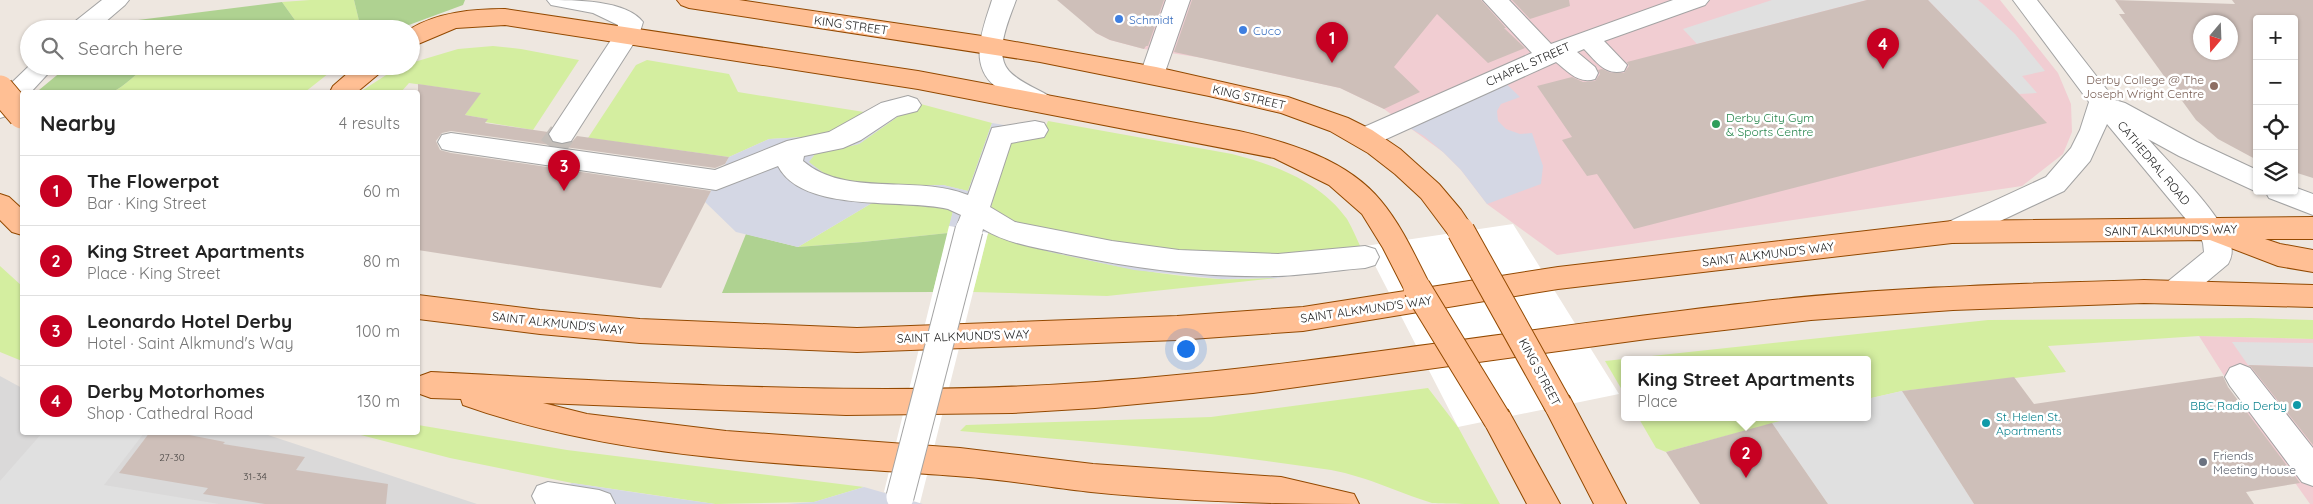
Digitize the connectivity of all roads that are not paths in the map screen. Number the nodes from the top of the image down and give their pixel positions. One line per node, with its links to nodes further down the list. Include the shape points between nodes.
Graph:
1 (117, 0): 9 (street)
2 (559, 0): 11 (street, via 589,4 621,15 631,22)
3 (689, 0): 13 (main road, KING STREET)
4 (1004, 0): 13 (street)
5 (1178, 0): 19 (street)
6 (1495, 0): 14 (street)
7 (1698, 0): 12 (street, CHAPEL STREET)
8 (2026, 0): 22 (street, CATHEDRAL ROAD)
9 (92, 20)
10 (420, 35): 11 (main road, via 442,24 478,16)
11 (627, 35): 23 (main road, via 882,74); 28 (street)
12 (1587, 38): 14 (street, CHAPEL STREET); 15 (street)
13 (990, 45): 19 (main road, KING STREET); 23 (street, via 990,58 996,73)
14 (1553, 52): 16 (street); 29 (street, CHAPEL STREET)
15 (1615, 65)
16 (1586, 73)
17 (34, 75): 25 (street)
18 (362, 75): 21 (main road)
19 (1152, 75): 29 (main road, KING STREET, via 1300,109)
20 (0, 89): 26 (main road, bridge)
21 (344, 90)
22 (2102, 101): 32 (street, CATHEDRAL ROAD, via 2188,149); 39 (street, CATHEDRAL ROAD); 40 (street, via 2081,154 2055,184)
23 (1044, 104): 55 (main road, bridge, via 1281,150 1338,178 1371,207 1394,242 1417,288 1497,419)
24 (908, 105): 31 (street, via 890,109 834,141)
25 (0, 109)
26 (20, 113)
27 (1035, 130): 36 (street, via 1001,135)
28 (562, 134)
29 (1364, 138): 56 (main road, KING STREET, bridge, via 1413,176 1451,216 1508,312)
30 (451, 142): 31 (street, via 716,180)
31 (796, 148): 36 (street, via 789,159 791,166 809,180 840,188 946,198)
32 (2253, 180)
33 (2288, 195): 35 (street)
34 (0, 204): 37 (main road)
35 (2313, 205)
36 (972, 220): 41 (street, via 1061,243 1208,263 1278,265); 52 (street, bridge)
37 (20, 223)
38 (2313, 228): 39 (main road, SAINT ALKMUND'S WAY)
39 (2210, 230): 40 (main road, SAINT ALKMUND'S WAY); 42 (main road, via 2272,253); 43 (street, CATHEDRAL ROAD, via 2217,243 2218,256)
40 (1952, 232): 47 (main road, SAINT ALKMUND'S WAY, via 1558,278 1303,319 1177,328 857,340 640,331)
41 (1365, 257)
42 (2313, 261)
43 (2176, 291): 44 (main road); 49 (main road, via 1831,306 1725,317 1237,383 996,401 828,403)
44 (2313, 296)
45 (420, 300): 47 (main road)
46 (420, 307): 47 (main road, SAINT ALKMUND'S WAY)
47 (465, 314)
48 (2240, 377): 50 (street)
49 (424, 384): 54 (main road, via 516,410 633,434 726,445 960,462 1094,478 1280,491)
50 (2313, 472)
51 (548, 496): 53 (street)
52 (899, 501)
53 (599, 504)
54 (1343, 504)
55 (1544, 504)
56 (1610, 504)

